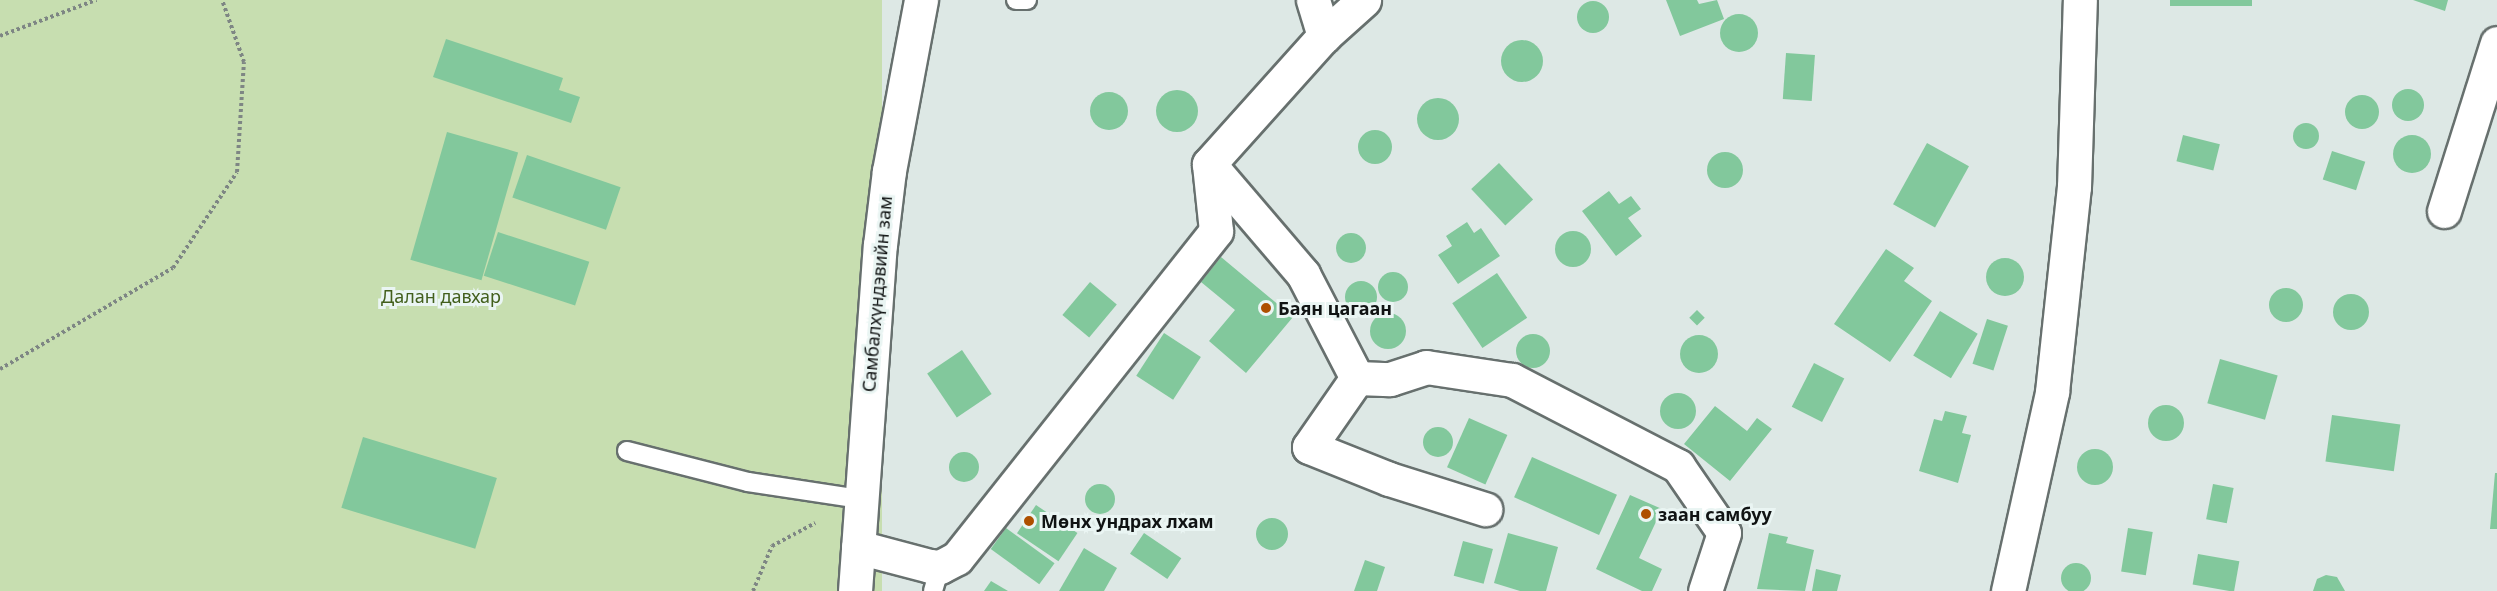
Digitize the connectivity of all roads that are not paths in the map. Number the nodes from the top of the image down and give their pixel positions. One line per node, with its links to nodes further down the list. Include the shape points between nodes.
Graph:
1 (921, 0): 13 (street, Самбалхүндэвийн зам, via 886,192)
2 (1016, 0): 3 (lane)
3 (1026, 0)
4 (1313, 0): 7 (street)
5 (1364, 0): 7 (street)
6 (2080, 0): 19 (street, via 2074,187 2052,392)
7 (1324, 36): 9 (street)
8 (2497, 43): 10 (street)
9 (1209, 164): 11 (street, via 1303,274); 16 (street, via 1216,231 957,558)
10 (2444, 211)
11 (1357, 378): 14 (street, via 1309,447 1389,479); 18 (street, via 1390,379 1426,367 1512,380 1678,466 1724,533)
12 (627, 451): 13 (lane, via 748,482)
13 (861, 499): 15 (street, Самбалхүндэвийн зам)
14 (1485, 509)
15 (858, 548): 16 (street); 17 (street, Самбалхүндэвийн зам)
16 (936, 579)
17 (855, 591)
18 (1705, 591)
19 (2008, 591)

